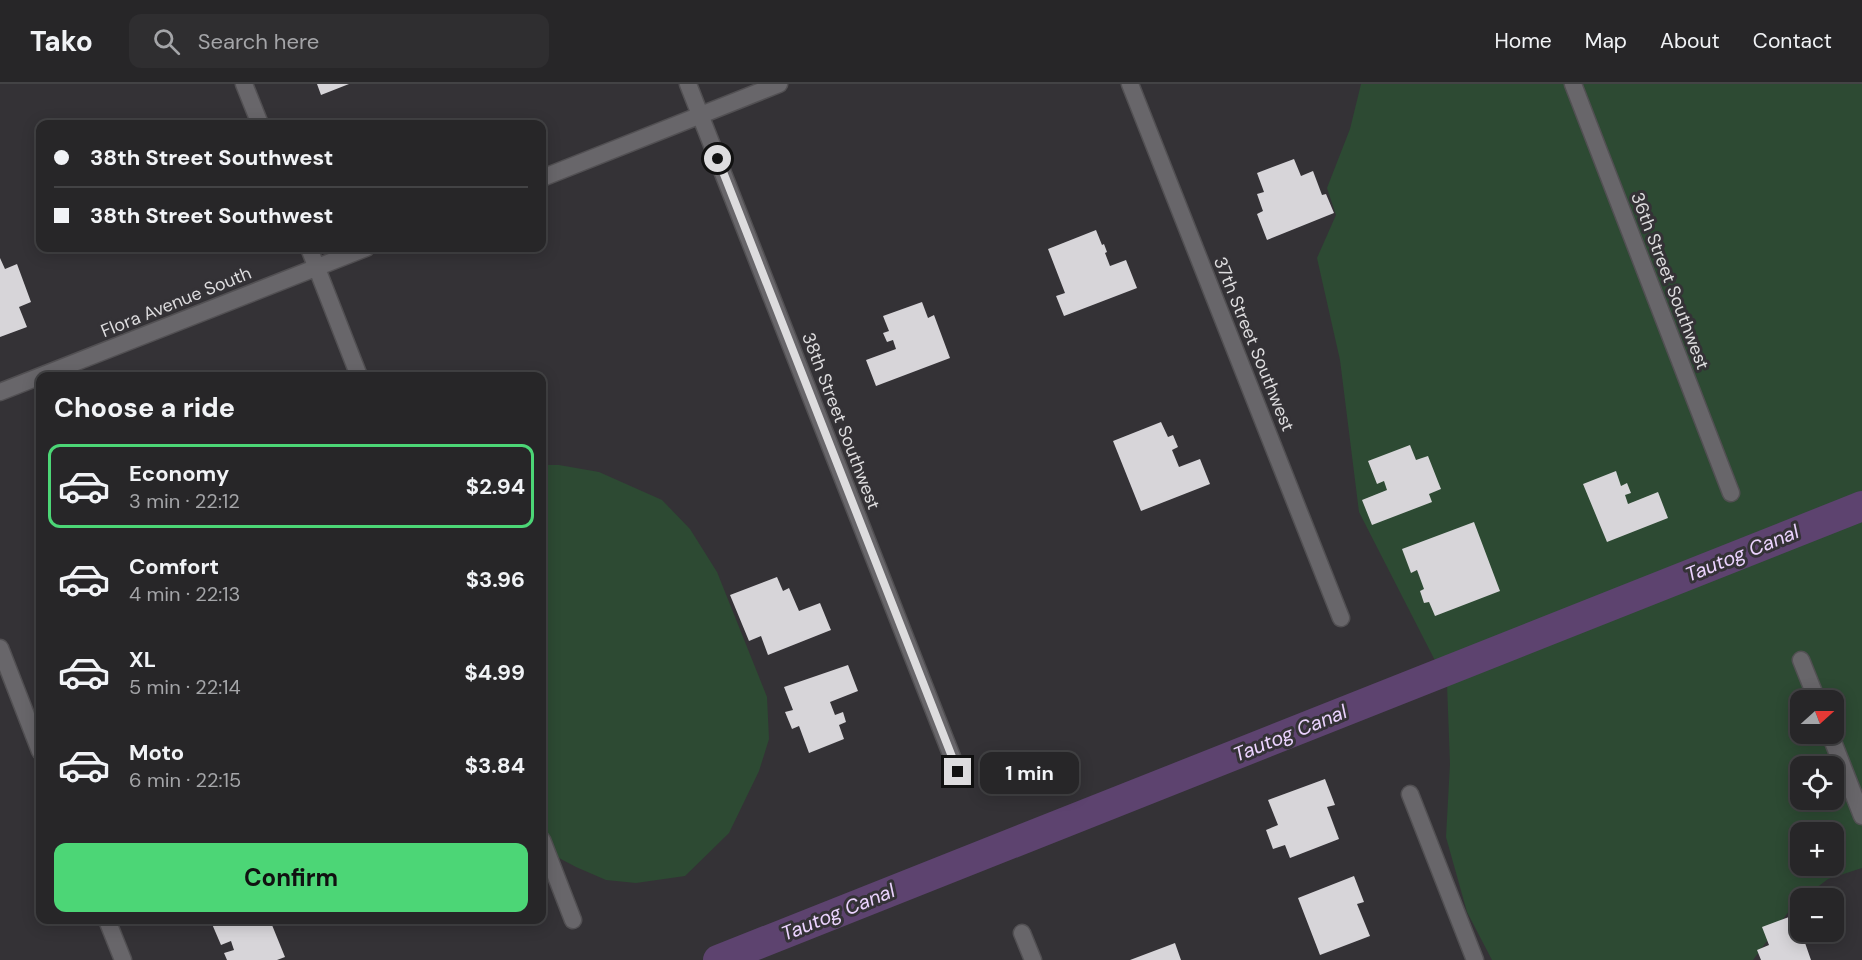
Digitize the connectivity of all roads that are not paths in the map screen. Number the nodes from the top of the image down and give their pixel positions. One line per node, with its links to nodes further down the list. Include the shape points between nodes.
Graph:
1 (244, 84): 7 (street)
2 (688, 84): 6 (street, 38th Street Southwest)
3 (779, 84): 6 (street)
4 (1130, 84): 17 (street, 37th Street Southwest)
5 (1573, 84): 16 (street, 36th Street Southwest)
6 (701, 115): 8 (street); 23 (street, 38th Street Southwest)
7 (258, 120)
8 (546, 176)
9 (310, 252): 11 (street)
10 (355, 252): 11 (street, Flora Avenue South)
11 (316, 267): 12 (street, Flora Avenue South); 13 (street)
12 (51, 372)
13 (356, 372)
14 (36, 378): 15 (street, Flora Avenue South)
15 (0, 392)
16 (1731, 493)
17 (1341, 618)
18 (0, 648): 21 (street)
19 (1801, 660): 20 (street)
20 (1813, 690)
21 (36, 741)
22 (1834, 744): 25 (street)
23 (958, 772)
24 (1410, 794): 32 (street)
25 (1862, 816)
26 (546, 850): 27 (street)
27 (573, 920)
28 (109, 924): 30 (street)
29 (1023, 933): 31 (street)
30 (123, 960)
31 (1033, 960)
32 (1475, 960)

